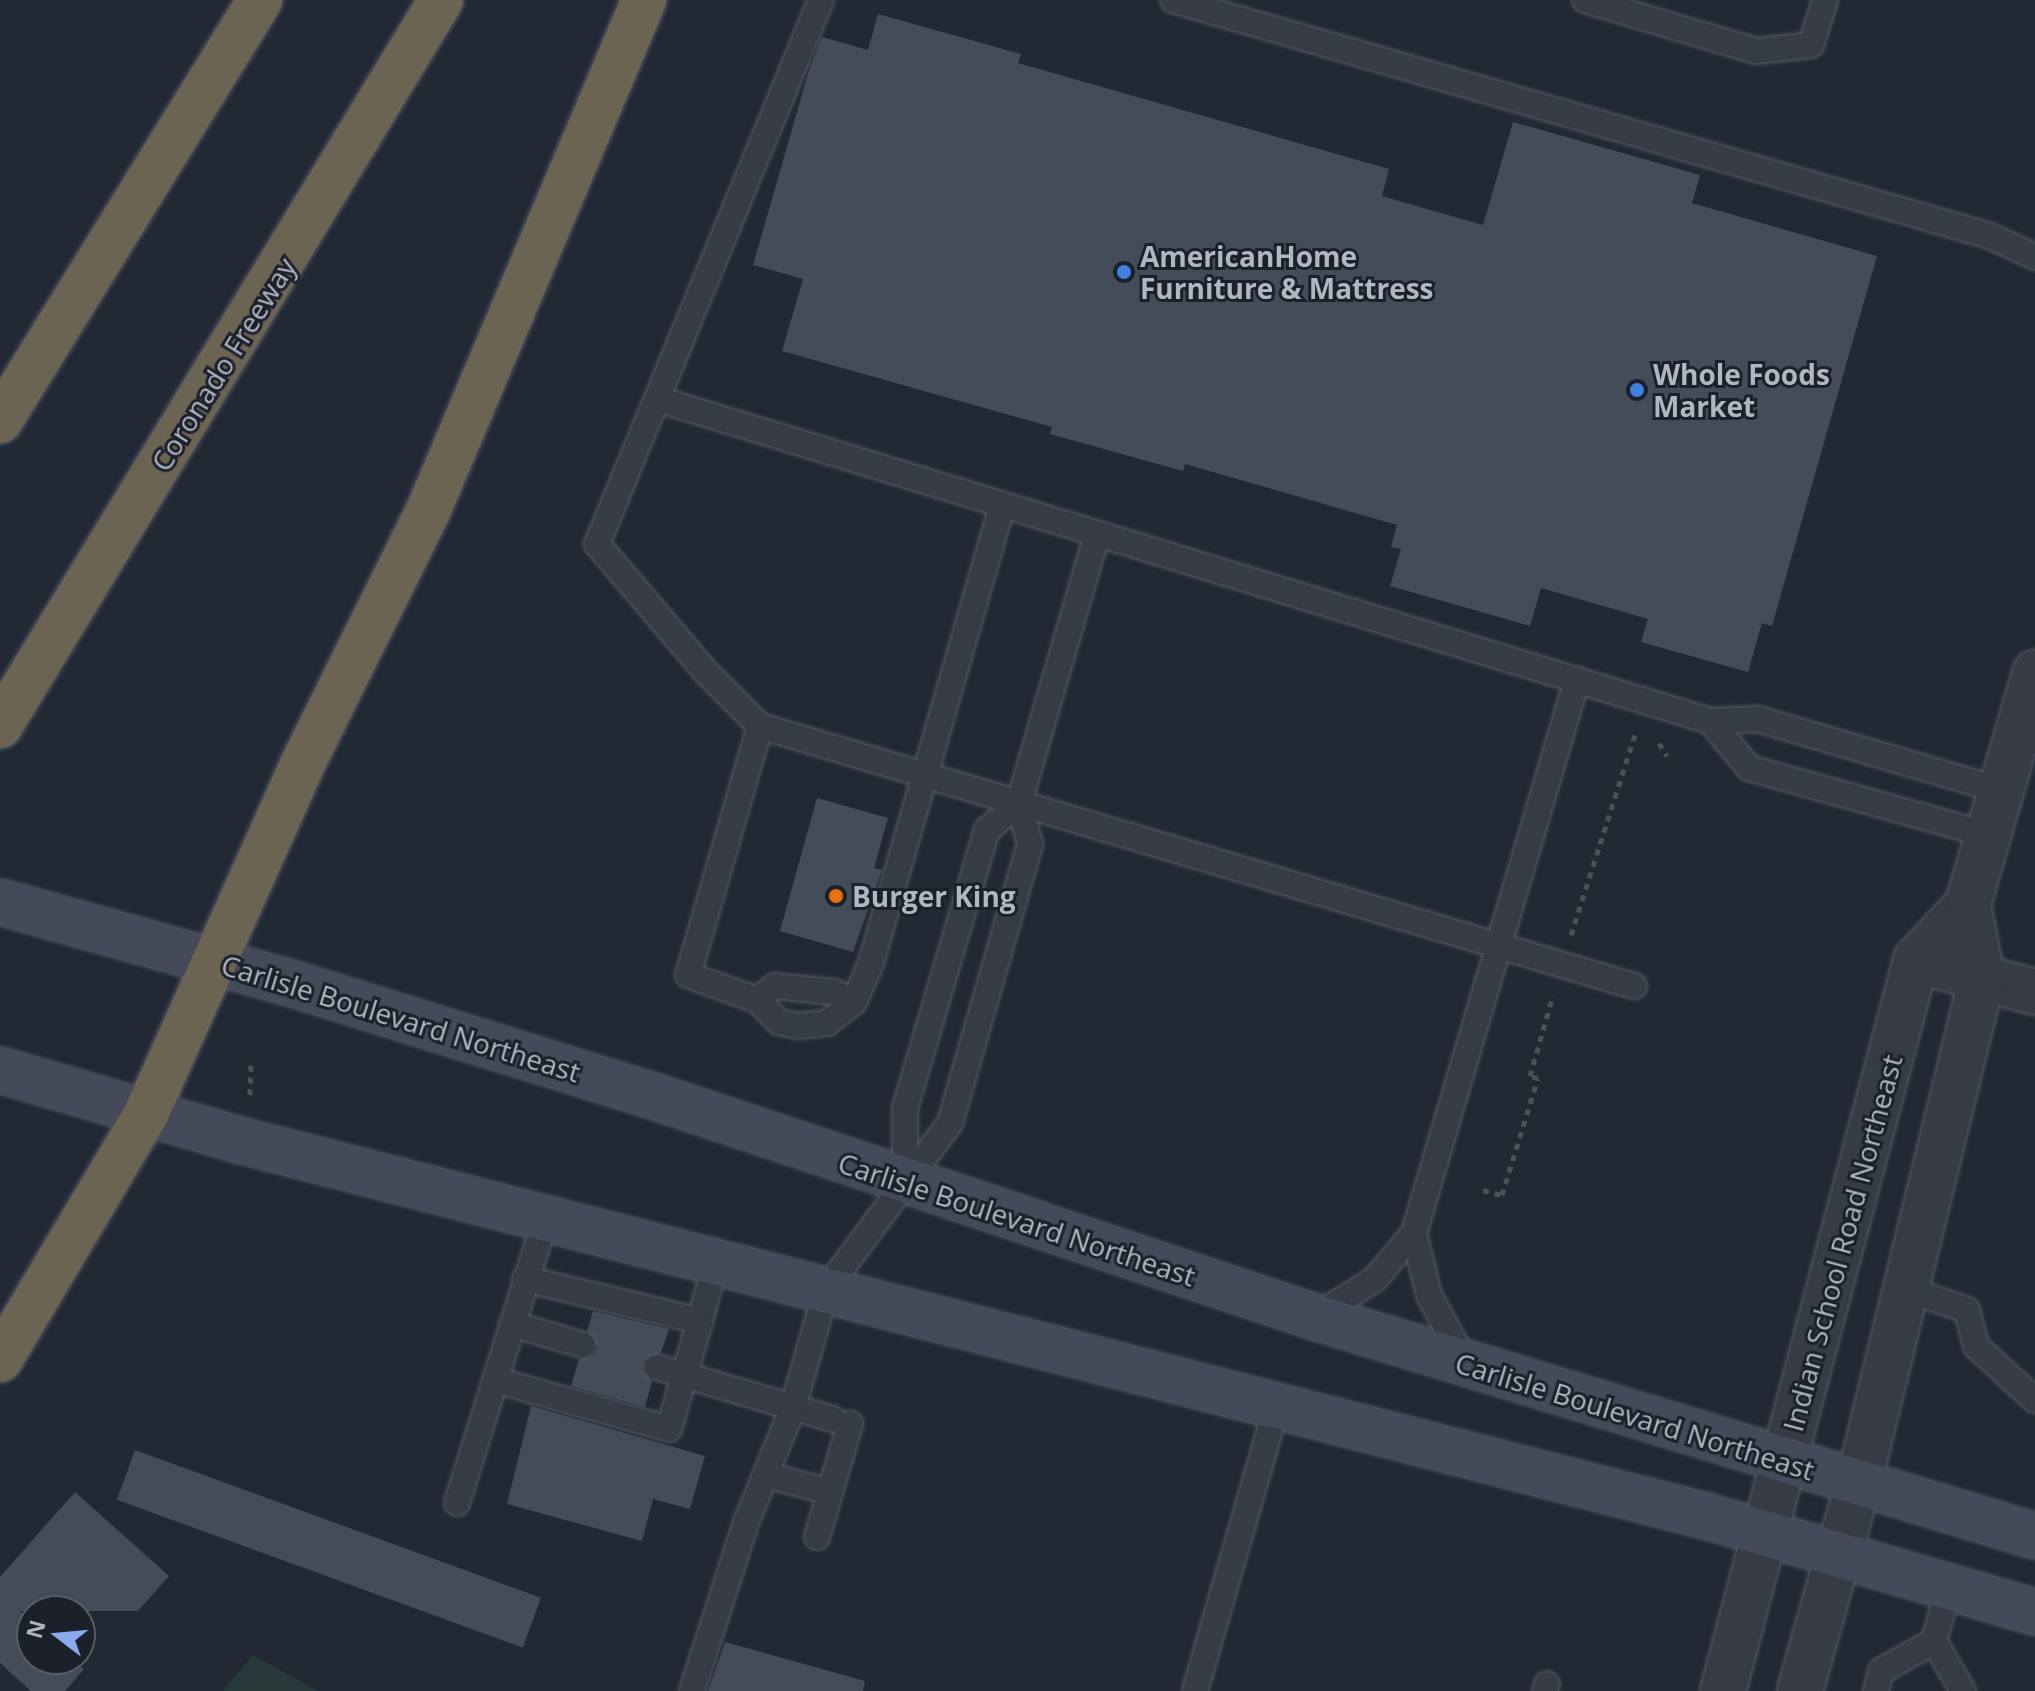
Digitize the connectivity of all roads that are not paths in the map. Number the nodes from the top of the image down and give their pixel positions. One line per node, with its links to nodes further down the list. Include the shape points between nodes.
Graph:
1 (260, 0): 10 (highway)
2 (441, 0): 16 (highway, Coronado Freeway)
3 (644, 0): 25 (highway, via 429,509 302,765)
4 (821, 0): 9 (lane)
5 (1173, 0): 8 (lane, via 1990,236)
6 (1585, 0): 7 (lane, via 1756,51 1811,45)
7 (1825, 0)
8 (2035, 257)
9 (657, 399): 11 (lane); 17 (lane, via 597,544 706,672)
10 (0, 421)
11 (1002, 505): 12 (lane); 18 (lane)
12 (1097, 534): 14 (lane); 20 (lane)
13 (2035, 673): 19 (street, Indian School Road Northeast)
14 (1577, 680): 15 (lane); 24 (lane)
15 (1710, 721): 19 (lane, via 1758,719); 21 (lane, via 1749,768)
16 (0, 726)
17 (760, 726): 18 (lane); 30 (lane, via 688,975)
18 (924, 775): 20 (lane); 31 (lane, via 884,924)
19 (2002, 791): 21 (street, Indian School Road Northeast)
20 (1019, 803): 24 (lane); 34 (lane, via 987,830 905,1108); 34 (lane, via 1030,844 950,1123)
21 (1989, 835): 23 (street, Indian School Road Northeast)
22 (0, 902): 25 (main road, Carlisle Boulevard Northeast)
23 (1968, 904): 26 (street, Indian School Road Northeast); 27 (street, Indian School Road Northeast)
24 (1498, 946): 28 (lane); 36 (lane)
25 (215, 959): 33 (highway); 34 (main road, Carlisle Boulevard Northeast, via 659,1098)
26 (1916, 960): 27 (street); 53 (street, Indian School Road Northeast)
27 (1982, 978): 29 (street); 40 (street, Indian School Road Northeast)
28 (1634, 986)
29 (2035, 992)
30 (757, 1000): 31 (lane, via 775,986 834,992); 31 (lane, via 779,1022 798,1026 827,1023)
31 (854, 1002)
32 (0, 1070): 33 (main road)
33 (147, 1112): 35 (main road); 45 (highway)
34 (905, 1183): 39 (lane); 41 (main road, Carlisle Boulevard Northeast)
35 (546, 1218): 37 (main road); 38 (lane)
36 (1414, 1233): 41 (lane, via 1375,1279); 46 (lane, via 1429,1295)
37 (716, 1261): 39 (main road); 42 (lane)
38 (525, 1279): 42 (lane); 43 (lane)
39 (827, 1288): 51 (main road); 52 (lane)
40 (1903, 1288): 50 (lane, via 1967,1310 1976,1346); 55 (street, Indian School Road Northeast)
41 (1315, 1317): 46 (main road, Carlisle Boulevard Northeast)
42 (700, 1321): 48 (lane)
43 (512, 1324): 44 (lane); 49 (lane)
44 (583, 1345)
45 (0, 1360)
46 (1466, 1363): 53 (main road, Carlisle Boulevard Northeast)
47 (657, 1367): 48 (lane)
48 (685, 1375): 49 (lane, via 669,1429); 52 (lane)
49 (495, 1380): 57 (lane)
50 (2035, 1400)
51 (1276, 1408): 58 (main road); 66 (lane)
52 (792, 1410): 54 (lane); 56 (lane, via 841,1422)
53 (1785, 1463): 55 (main road, Carlisle Boulevard Northeast); 58 (street, Indian School Road Northeast)
54 (766, 1475): 56 (lane); 65 (lane)
55 (1858, 1485): 59 (main road, Carlisle Boulevard Northeast); 61 (street, Indian School Road Northeast)
56 (830, 1492): 60 (lane)
57 (457, 1503)
58 (1767, 1534): 61 (main road); 67 (street, Indian School Road Northeast)
59 (2035, 1536)
60 (817, 1537)
61 (1840, 1555): 62 (main road); 68 (street, Indian School Road Northeast)
62 (1949, 1587): 63 (main road); 64 (lane)
63 (2035, 1612)
64 (1934, 1641): 69 (lane, via 1881,1671); 70 (lane)
65 (692, 1691)
66 (1195, 1691)
67 (1723, 1691)
68 (1800, 1691)
69 (1876, 1691)
70 (1963, 1691)

